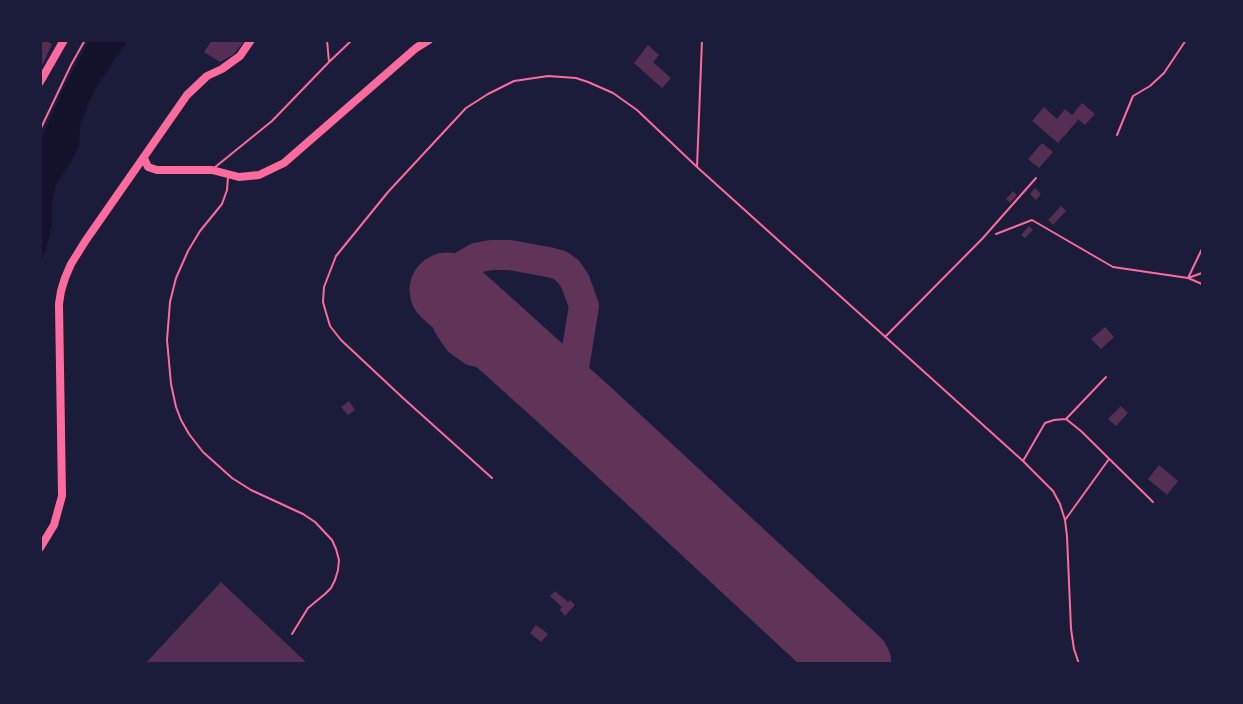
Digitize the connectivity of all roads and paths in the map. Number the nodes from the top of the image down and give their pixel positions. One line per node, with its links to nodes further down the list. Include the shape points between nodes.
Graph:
1 (85, 40): 11 (path)
2 (251, 40): 13 (main road, via 240,56 207,76 188,95)
3 (327, 40): 9 (lane)
4 (352, 40): 9 (lane)
5 (429, 40): 16 (main road, via 284,163 260,176)
6 (702, 40): 14 (lane)
7 (1186, 40): 12 (path, via 1164,73 1133,96)
8 (62, 41): 10 (main road)
9 (329, 62): 15 (lane, via 272,121)
10 (40, 82)
11 (40, 130)
12 (1118, 135)
13 (144, 158): 15 (main road, via 148,167 157,170); 31 (main road, via 71,264 61,291 62,496 54,525)
14 (697, 167): 23 (lane); 28 (lane, via 637,110 613,93 582,80 559,76 514,81 466,108 388,192 336,256 324,287 323,302 330,326)
15 (212, 170): 16 (main road)
16 (228, 174): 32 (lane, via 222,204 200,231 176,278 167,340 171,384 182,420 203,452 241,484 315,522 332,540 339,560 331,588 308,608)
17 (1036, 178): 18 (lane)
18 (982, 239): 21 (path, via 1032,220 1113,267); 23 (lane)
19 (1203, 249): 21 (path)
20 (1203, 273): 21 (path)
21 (1188, 278): 22 (path)
22 (1203, 284)
23 (885, 337): 27 (lane)
24 (1106, 377): 25 (lane)
25 (1066, 419): 26 (lane); 27 (lane, via 1045,423)
26 (1110, 459): 29 (lane); 30 (lane)
27 (1023, 461): 30 (lane, via 1053,491)
28 (492, 478)
29 (1153, 502)
30 (1065, 520): 33 (lane, via 1071,629)
31 (40, 548)
32 (292, 634)
33 (1079, 663)

